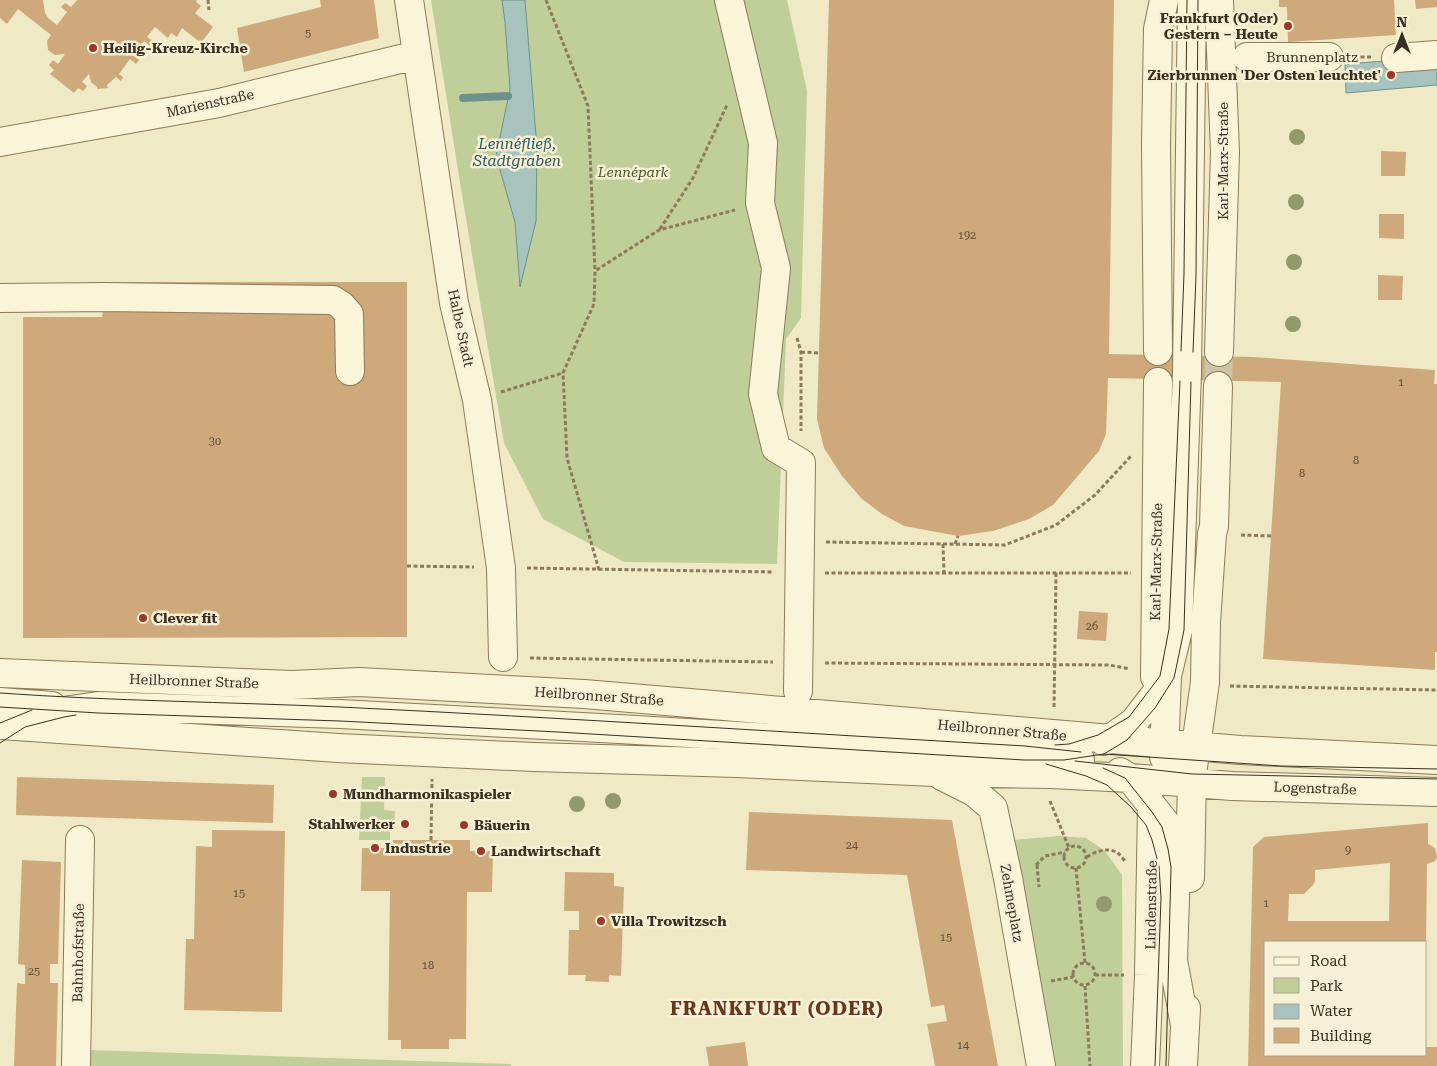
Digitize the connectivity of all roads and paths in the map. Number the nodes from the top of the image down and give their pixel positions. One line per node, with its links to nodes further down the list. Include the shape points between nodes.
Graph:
1 (208, 0): 8 (path)
2 (409, 0): 10 (street, Halbe Stadt)
3 (546, 0): 18 (path, via 588,106)
4 (729, 0): 14 (street)
5 (1164, 0): 21 (street, via 1158,29 1156,145)
6 (1192, 0): 32 (street, via 1187,373)
7 (1220, 0): 23 (street, Karl-Marx-Straße, via 1225,152)
8 (209, 10)
9 (1437, 54): 13 (street)
10 (417, 55): 15 (street, Marienstraße, via 219,103); 29 (street, Halbe Stadt, via 454,303)
11 (1247, 57): 12 (street, Brunnenplatz)
12 (1328, 57): 13 (path, Brunnenplatz)
13 (1396, 58)
14 (749, 90): 16 (street, via 763,143); 17 (path, via 730,100 694,178)
15 (0, 142)
16 (760, 203): 17 (path); 31 (street, via 776,268 763,394 776,448)
17 (659, 230): 18 (path)
18 (596, 271): 26 (path, via 594,304)
19 (0, 298): 25 (street, via 333,300 349,314)
20 (795, 333): 22 (path)
21 (1158, 351)
22 (801, 352): 24 (path); 31 (path)
23 (1219, 352)
24 (819, 353)
25 (350, 371)
26 (562, 373): 29 (path); 41 (path, via 567,458)
27 (1158, 382): 50 (street, Karl-Marx-Straße)
28 (1218, 386): 46 (street, via 1214,526)
29 (477, 400): 40 (street, Halbe Stadt)
30 (1135, 452): 38 (path, via 1095,496 1056,525 1005,545)
31 (801, 463): 36 (street)
32 (1181, 530): 46 (street, via 1190,584); 50 (street, via 1178,630)
33 (1241, 535): 35 (path)
34 (958, 536): 38 (path)
35 (1271, 536)
36 (800, 542): 37 (path); 42 (street)
37 (943, 544): 38 (path); 43 (path)
38 (955, 544)
39 (407, 566): 40 (path)
40 (501, 568): 41 (path); 48 (street, Halbe Stadt)
41 (599, 570): 42 (path)
42 (800, 573): 43 (path); 53 (street)
43 (944, 573): 44 (path)
44 (1056, 573): 45 (path); 54 (path)
45 (1131, 573)
46 (1206, 622): 57 (street, via 1205,682)
47 (1169, 629): 50 (street)
48 (503, 657)
49 (0, 673): 56 (street, Heilbronner Straße, via 292,685 358,682 584,694)
50 (1160, 686): 56 (street, via 1134,722); 61 (street, Lindenstraße)
51 (1236, 686): 52 (path)
52 (1437, 690)
53 (798, 691)
54 (1054, 708)
55 (2, 722): 58 (street, via 98,706 410,718); 60 (street, Heilbronner Straße, via 338,748)
56 (1110, 739): 58 (street, via 1064,751); 61 (street, Heilbronner Straße)
57 (1196, 746): 59 (street); 61 (street, Heilbronner Straße); 62 (street)
58 (1026, 753): 61 (street)
59 (1437, 760)
60 (935, 772): 61 (street, Heilbronner Straße); 73 (street, Zehmeplatz, via 974,792 993,808)
61 (1145, 778): 62 (street, Heilbronner Straße); 62 (street, via 1164,757); 78 (street, via 1166,825 1176,868 1173,960); 82 (street, Lindenstraße, via 1149,974)
62 (1193, 783): 64 (street, Logenstraße); 78 (street)
63 (432, 790): 67 (path)
64 (1437, 792)
65 (1050, 800): 68 (path)
66 (80, 840): 79 (street, Bahnhofstraße)
67 (431, 840)
68 (1069, 848): 69 (path); 70 (path, via 1082,848)
69 (1065, 852): 72 (path, via 1067,865); 73 (path, via 1045,856 1037,865)
70 (1087, 857): 71 (path, via 1106,850 1116,852); 72 (path, via 1082,866)
71 (1126, 862)
72 (1076, 868): 74 (path)
73 (1008, 878): 80 (street, Zehmeplatz)
74 (1085, 963): 75 (path, via 1093,968); 77 (path, via 1078,965 1072,974 1074,981)
75 (1095, 974): 76 (path); 77 (path, via 1093,981)
76 (1117, 974)
77 (1085, 986): 81 (path)
78 (1185, 1025): 83 (street)
79 (76, 1066)
80 (1041, 1066)
81 (1090, 1066)
82 (1145, 1066)
83 (1183, 1066)

